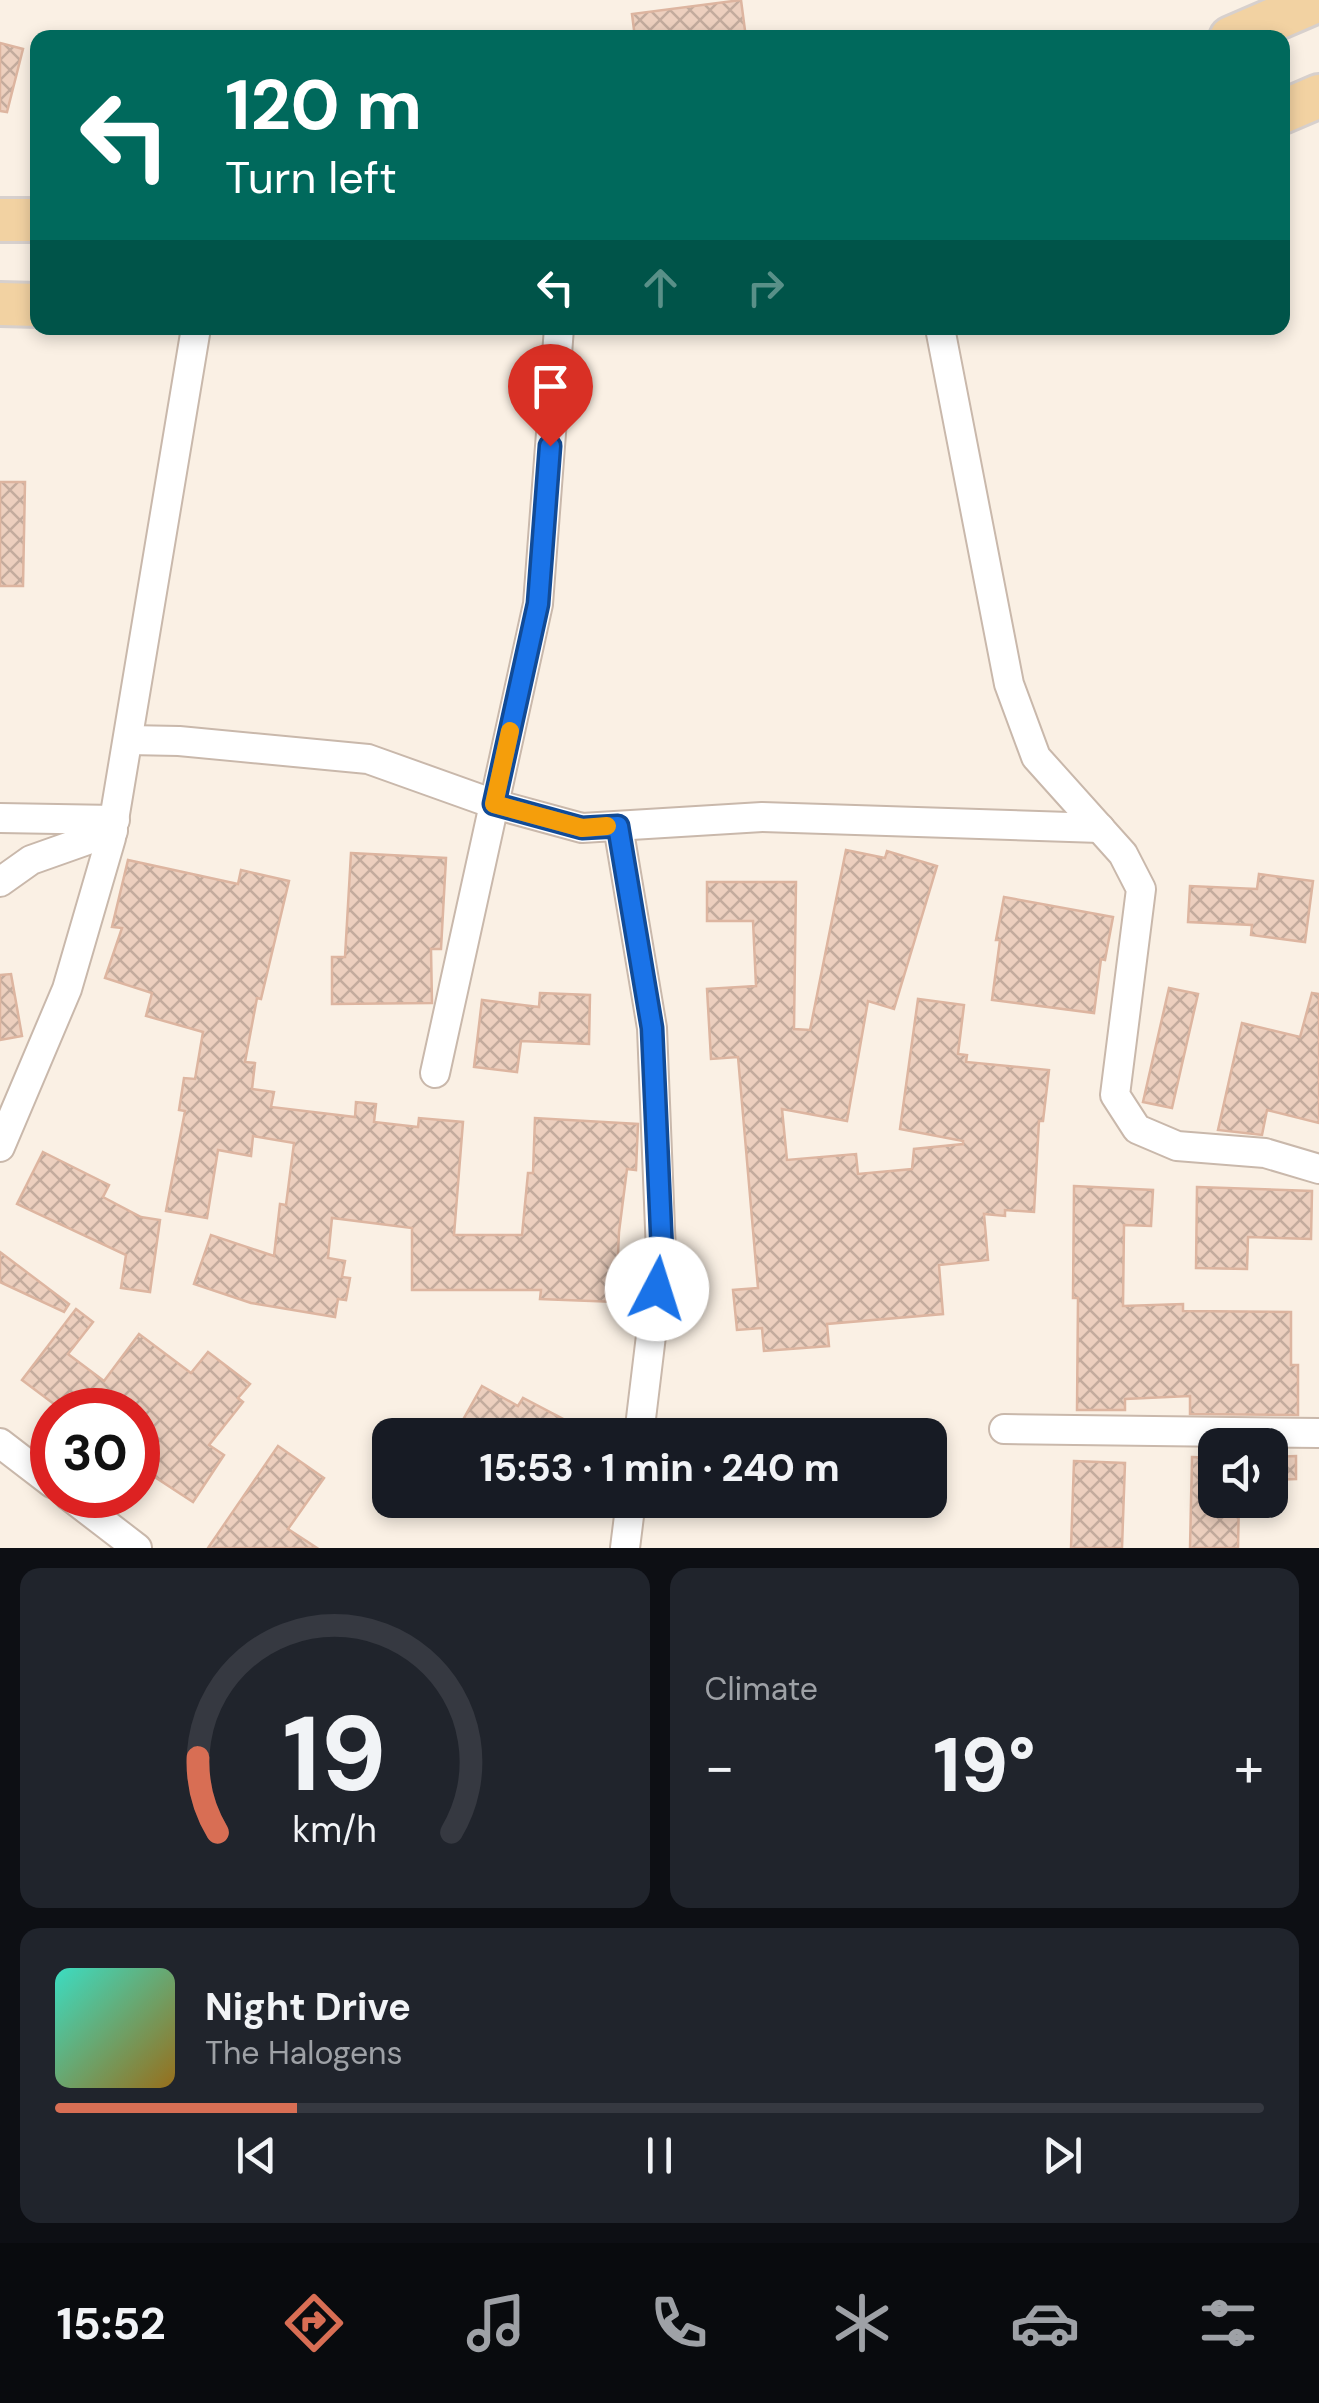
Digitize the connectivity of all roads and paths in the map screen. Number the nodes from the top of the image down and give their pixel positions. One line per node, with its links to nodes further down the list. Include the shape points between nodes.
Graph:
1 (1319, 0): 2 (main road)
2 (1250, 30)
3 (1319, 96): 4 (main road)
4 (1290, 109)
5 (0, 220): 6 (main road)
6 (30, 220)
7 (0, 304): 8 (main road)
8 (30, 305)
9 (195, 335): 12 (street)
10 (559, 335): 13 (street, via 538,604)
11 (941, 335): 17 (street, via 1008,684 1036,758)
12 (128, 740): 13 (street, via 368,759); 15 (street)
13 (494, 804): 16 (street, via 582,828); 19 (street)
14 (0, 818): 15 (street)
15 (114, 826): 18 (street, via 31,860); 20 (street, via 67,989)
16 (618, 826): 17 (street, via 762,817); 22 (street, via 652,1028 662,1253)
17 (1100, 828): 21 (street, via 1141,889 1115,1094 1137,1129 1177,1146 1265,1153)
18 (0, 882)
19 (435, 1074)
20 (0, 1147)
21 (1319, 1168)
22 (641, 1418)
23 (1004, 1428): 24 (street)
24 (1319, 1433)
25 (0, 1443): 26 (street)
26 (30, 1467)
27 (98, 1518): 29 (street)
28 (629, 1518): 30 (street)
29 (137, 1548)
30 (626, 1548)

